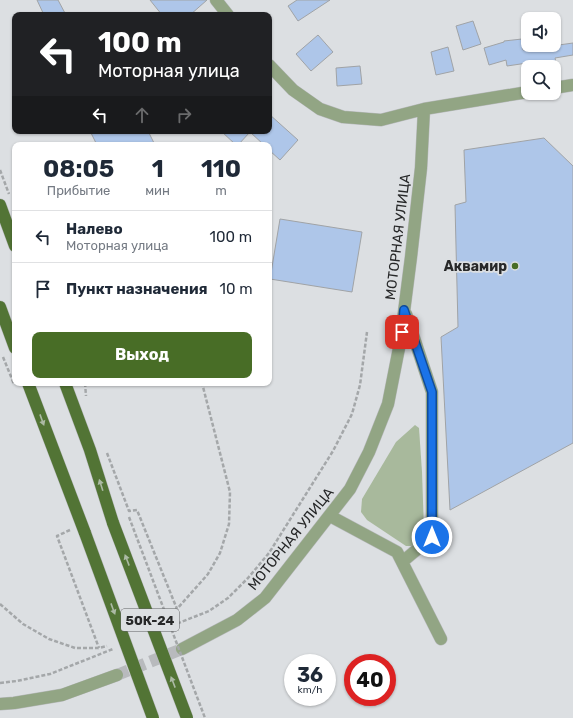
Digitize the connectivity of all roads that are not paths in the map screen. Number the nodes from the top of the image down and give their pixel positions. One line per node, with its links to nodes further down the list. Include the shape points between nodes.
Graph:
1 (216, 0): 2 (street)
2 (226, 12)
3 (272, 68): 7 (street, via 293,90 320,109 343,117 382,120)
4 (573, 84): 5 (street)
5 (561, 87)
6 (521, 93): 7 (street)
7 (424, 109): 11 (street, МОТОРНАЯ УЛИЦА, via 421,168)
8 (0, 206): 9 (main road)
9 (12, 238)
10 (0, 307): 12 (main road)
11 (404, 310): 15 (street, МОТОРНАЯ УЛИЦА, via 388,404 369,452 350,489); 16 (street, via 432,392 432,537)
12 (12, 340)
13 (29, 386): 21 (main road, 50К-24, one-way to 21, bridge)
14 (66, 386): 22 (main road, 50К-24, one-way to 14, bridge, via 113,523)
15 (330, 516): 16 (street, via 397,552); 18 (street, МОТОРНАЯ УЛИЦА, via 265,598 237,620)
16 (402, 562): 17 (street)
17 (441, 639)
18 (182, 649)
19 (117, 675): 20 (street, via 62,695)
20 (0, 704)
21 (153, 718)
22 (187, 718)

